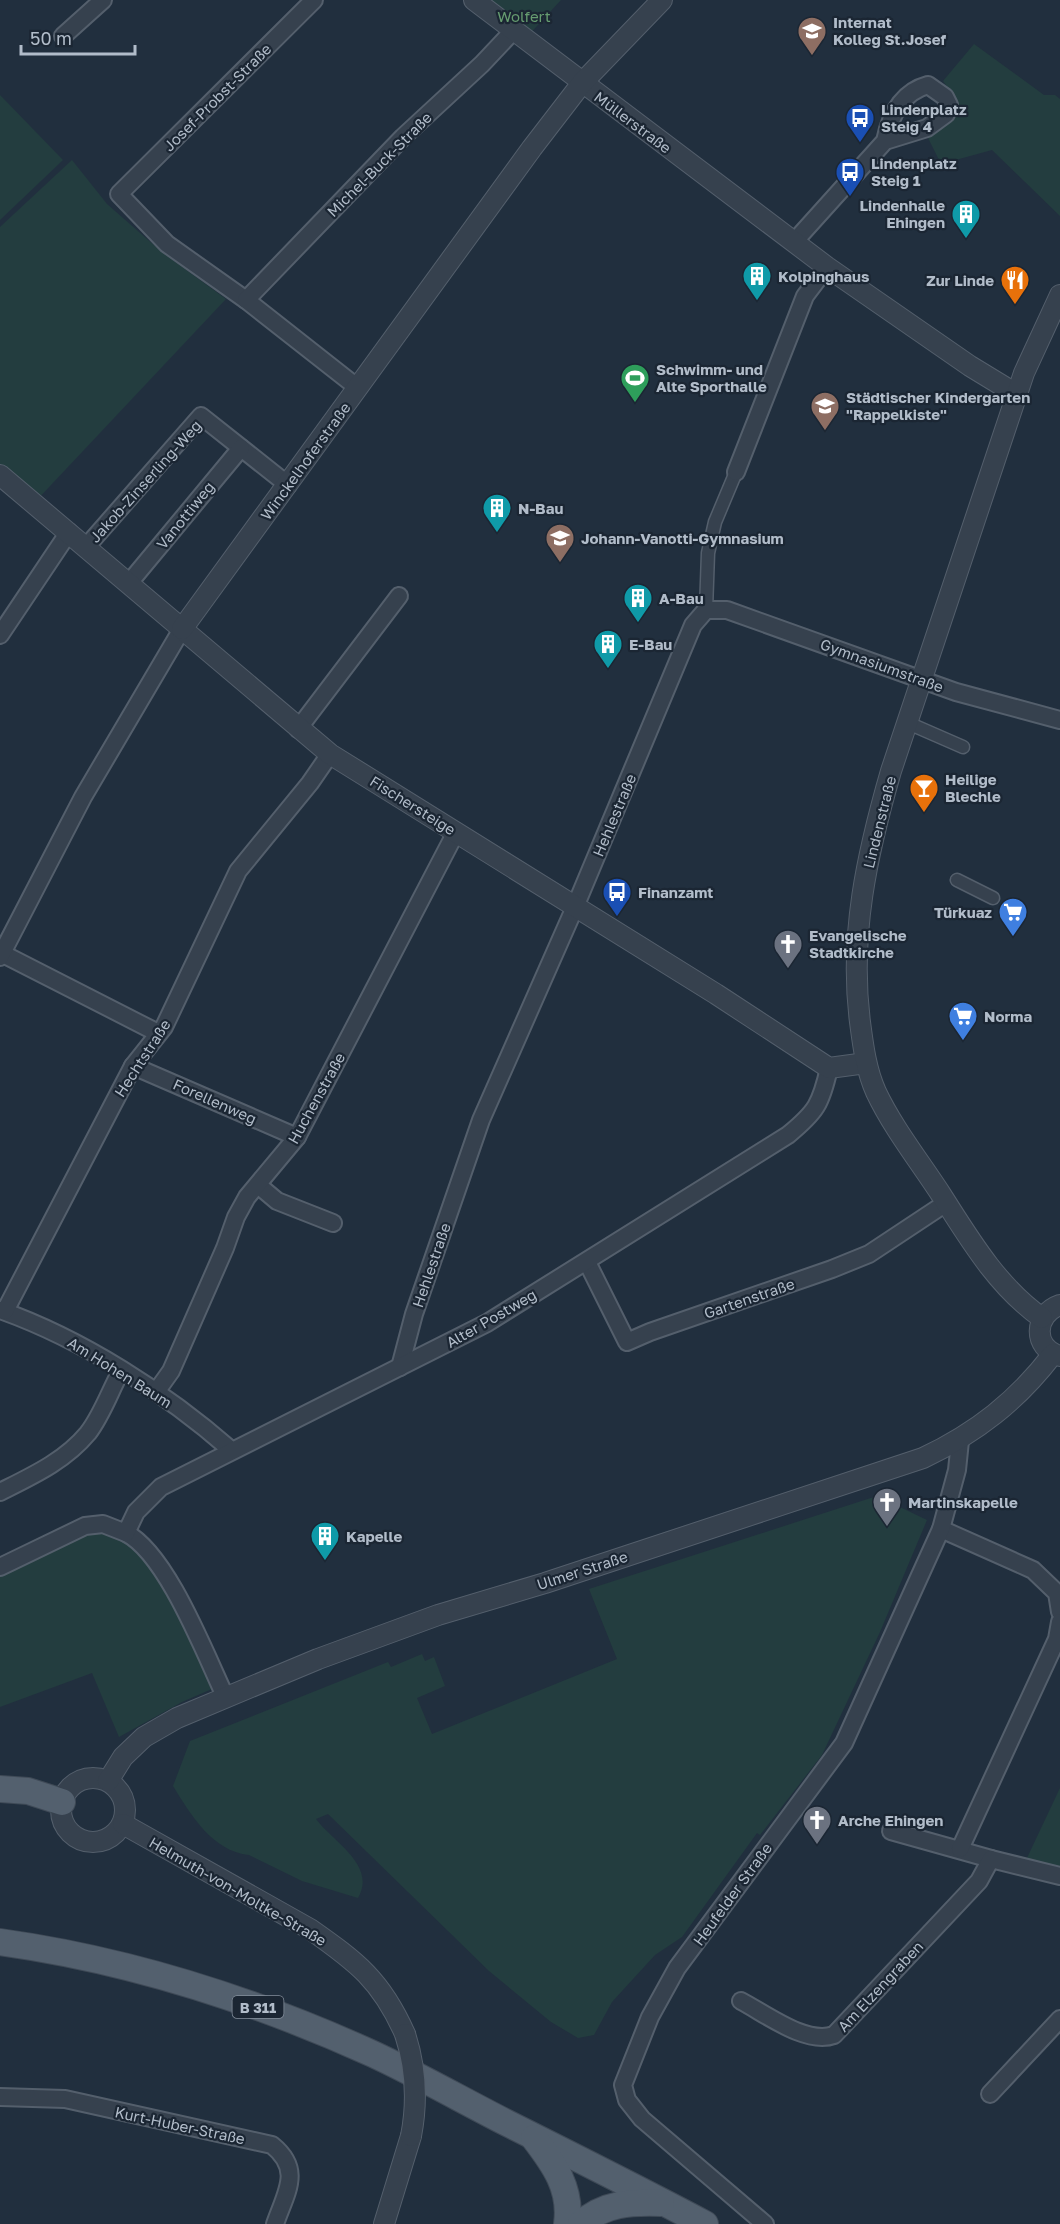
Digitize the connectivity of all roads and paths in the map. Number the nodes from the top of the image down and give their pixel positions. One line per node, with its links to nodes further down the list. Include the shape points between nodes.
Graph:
1 (103, 0): 6 (street)
2 (314, 0): 12 (street, Josef-Probst-Straße, via 119,194 167,244)
3 (474, 0): 5 (street, Müllerstraße)
4 (662, 0): 7 (street, Winckelhoferstraße)
5 (514, 30): 7 (street, Müllerstraße); 12 (street, Michel-Buck-Straße, via 403,137)
6 (63, 36)
7 (582, 83): 9 (street, Müllerstraße); 13 (street, Winckelhoferstraße)
8 (885, 141): 9 (street)
9 (794, 242): 10 (street, Müllerstraße)
10 (827, 267): 14 (street, Müllerstraße); 16 (street, via 805,296)
11 (1060, 295): 14 (street, Lindenstraße)
12 (246, 300): 13 (street)
13 (358, 388): 18 (street, Winckelhoferstraße)
14 (1017, 394): 26 (street, Lindenstraße)
15 (241, 448): 18 (street, Jakob-Zinserling-Weg); 20 (street, Jakob-Zinserling-Weg, via 201,416); 21 (street, Vanottiweg)
16 (736, 472): 23 (street, via 715,522 708,553)
17 (0, 475): 19 (street, Fischersteige)
18 (288, 485): 24 (street, Winckelhoferstraße)
19 (69, 532): 20 (street, Fischersteige); 25 (street)
20 (87, 546): 21 (street, Fischersteige)
21 (129, 583): 24 (street, Fischersteige)
22 (399, 596): 29 (street)
23 (706, 610): 26 (street, Gymnasiumstraße, via 726,610); 35 (street, Hehlestraße, via 693,625)
24 (182, 629): 29 (street, Fischersteige); 36 (street, Winckelhoferstraße, via 83,797)
25 (0, 635)
26 (923, 679): 27 (street, Gymnasiumstraße, via 1001,706); 28 (street, Lindenstraße)
27 (1060, 720)
28 (908, 723): 30 (street); 38 (street, Lindenstraße, via 874,829 861,896 855,968)
29 (298, 729): 31 (street, Fischersteige)
30 (963, 747)
31 (330, 754): 32 (street, Fischersteige); 37 (street, Hechtstraße, via 238,871)
32 (456, 832): 35 (street, Fischersteige); 41 (street, Huchenstraße)
33 (957, 880): 34 (street)
34 (993, 898)
35 (575, 907): 40 (street, Fischersteige); 50 (street, Hehlestraße, via 481,1120)
36 (1, 955): 37 (street)
37 (158, 1033): 39 (street, Hechtstraße)
38 (866, 1063): 40 (street); 43 (street, Lindenstraße, via 882,1102)
39 (133, 1066): 41 (street, Forellenweg); 47 (street, Hechtstraße)
40 (829, 1068): 45 (street, Alter Postweg, via 823,1094 812,1115 788,1135)
41 (297, 1137): 42 (street, Huchenstraße)
42 (258, 1185): 44 (street, via 277,1201); 52 (street, Huchenstraße, via 236,1217 171,1371)
43 (946, 1203): 45 (street, Gartenstraße, via 869,1254 627,1342); 48 (street, Lindenstraße, via 1000,1280)
44 (333, 1223)
45 (586, 1262): 50 (street, Alter Postweg, via 487,1323)
46 (1060, 1305): 48 (street)
47 (2, 1311): 51 (street, Am Hohen Baum, via 76,1343)
48 (1042, 1318): 49 (street, via 1040,1338)
49 (1057, 1355): 53 (street, Ulmer Straße, via 1006,1405)
50 (400, 1367): 54 (street, Alter Postweg)
51 (121, 1371): 52 (street, Am Hohen Baum); 55 (street, via 94,1424 81,1440 55,1464)
52 (156, 1392): 54 (street, Am Hohen Baum)
53 (960, 1441): 56 (street, Heufelder Straße, via 957,1470); 61 (street, Ulmer Straße, via 923,1458 429,1618)
54 (231, 1450): 57 (street, Alter Postweg, via 161,1487 136,1512)
55 (0, 1492)
56 (940, 1529): 59 (street, via 1034,1570 1057,1593); 82 (street, Heufelder Straße, via 844,1743 677,1968 650,2017 623,2085 627,2100 642,2120)
57 (126, 1533): 58 (street, via 103,1524 85,1526); 61 (street, via 150,1550)
58 (0, 1567)
59 (1060, 1612)
60 (1060, 1622): 67 (street, via 1057,1638)
61 (226, 1698): 62 (street, Ulmer Straße, via 144,1737)
62 (108, 1781): 64 (street, via 97,1778 75,1783); 65 (street, via 125,1804)
63 (0, 1789): 64 (main road, via 28,1791)
64 (62, 1802): 65 (street, via 62,1822 85,1842 107,1840)
65 (123, 1824): 78 (street, Helmuth-von-Moltke-Straße, bridge, via 310,1929 380,1986 405,2034 416,2087 411,2136)
66 (891, 1831): 67 (street)
67 (960, 1849): 68 (street)
68 (991, 1859): 69 (street); 71 (street, Am Elzengraben, via 979,1881 834,2035 822,2039 809,2037)
69 (1060, 1876)
70 (0, 1942): 75 (main road, B 311, via 90,1957 242,2001 376,2056)
71 (741, 2001)
72 (1060, 2019): 73 (street)
73 (990, 2094)
74 (0, 2097): 77 (street, Kurt-Huber-Straße, via 65,2099 272,2145 283,2153 291,2177)
75 (532, 2135): 76 (main road, B 311); 79 (main road, via 554,2163 566,2190)
76 (664, 2203): 80 (main road, via 628,2202 602,2209); 81 (main road, B 311)
77 (275, 2224)
78 (384, 2224)
79 (567, 2224)
80 (581, 2224)
81 (705, 2224)
82 (765, 2224)

